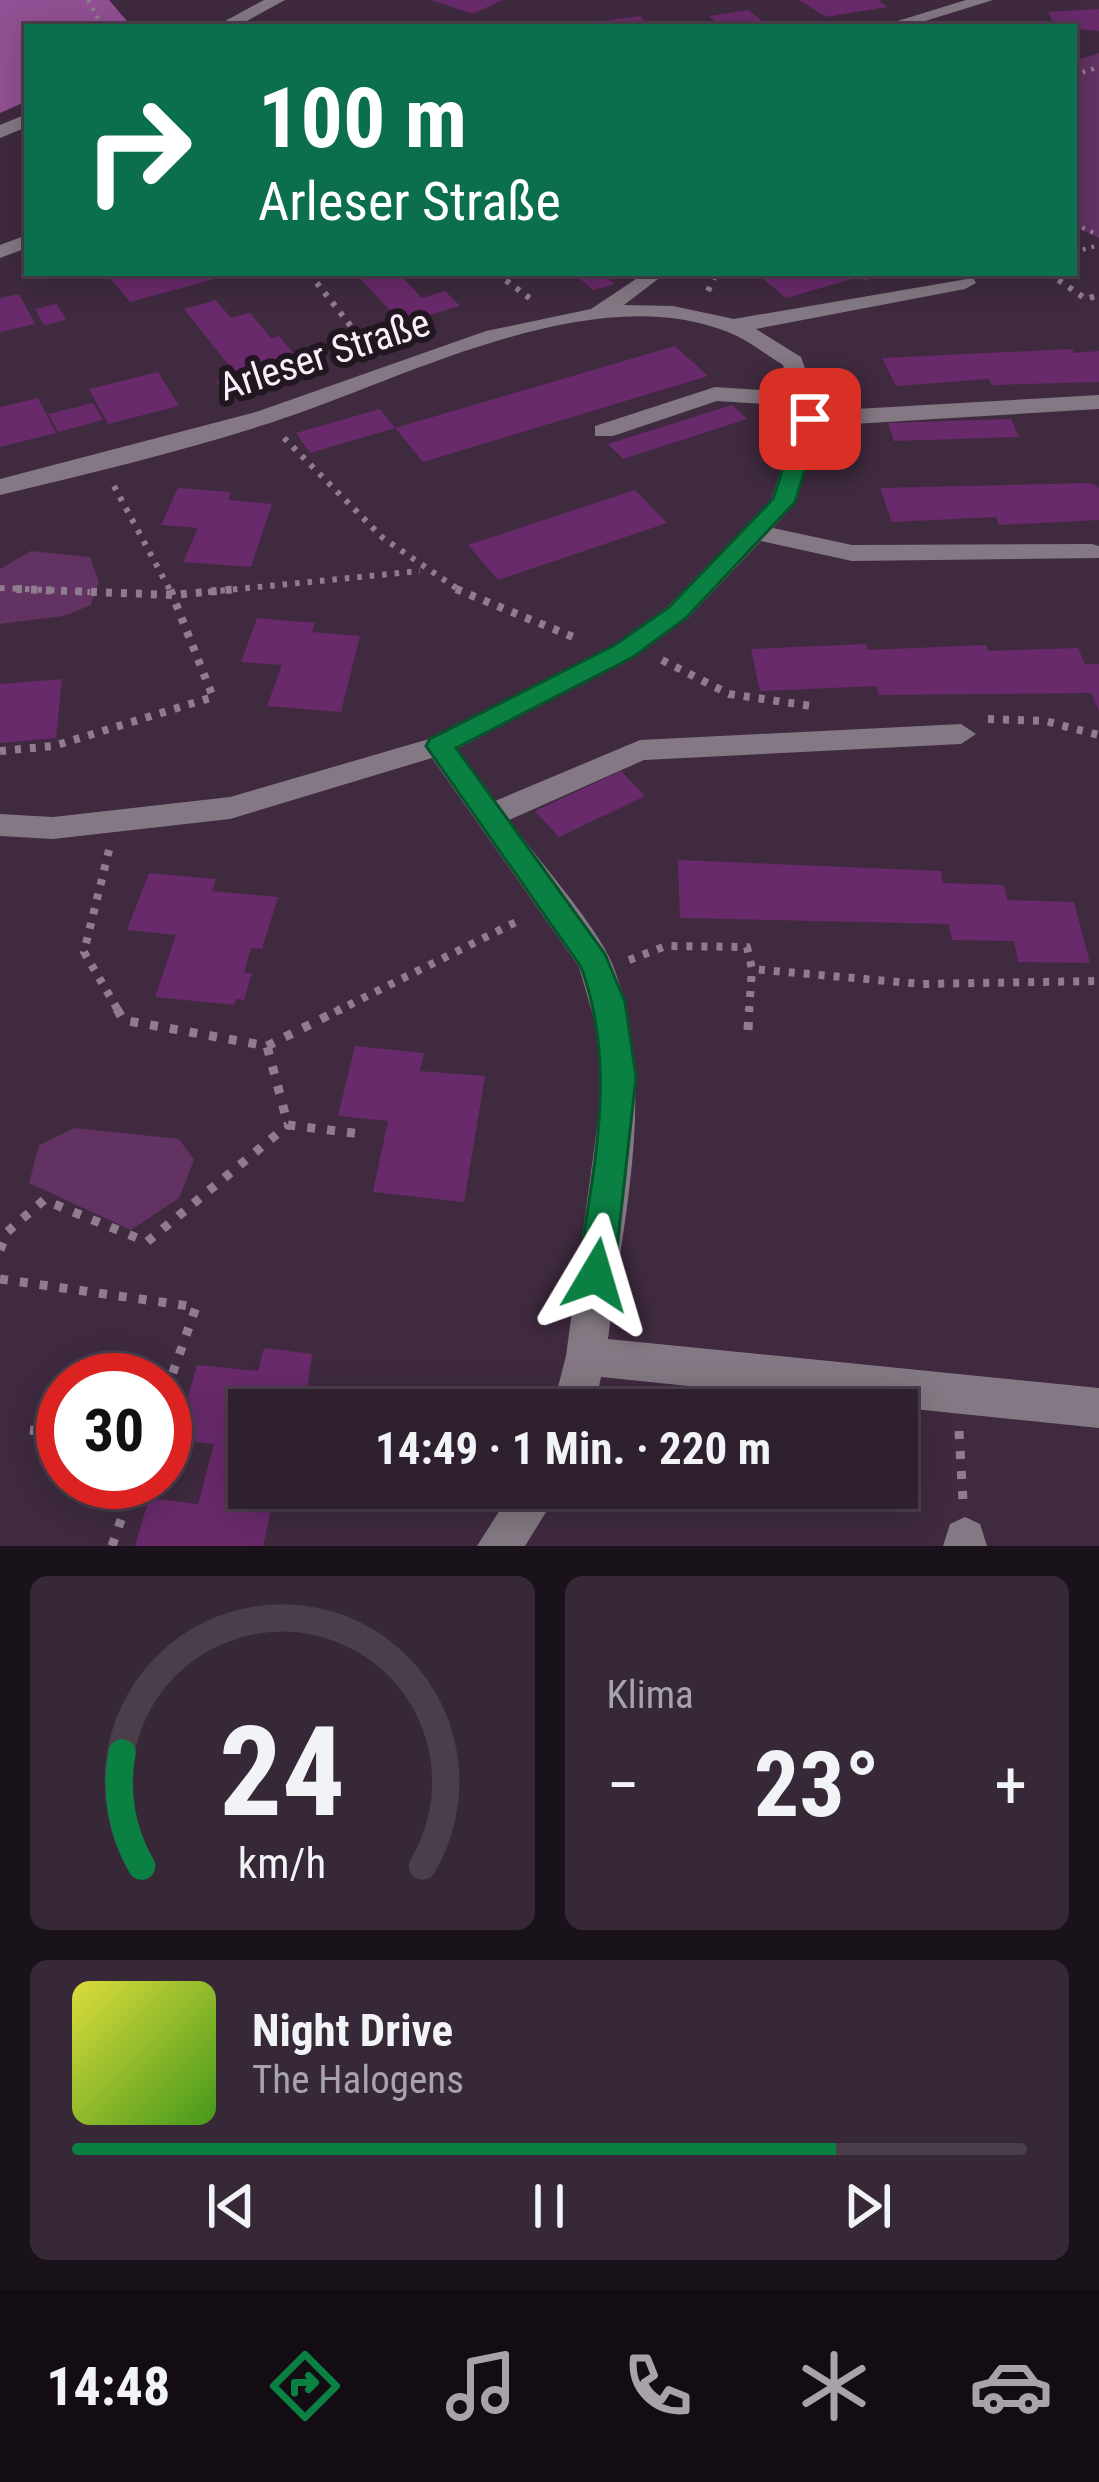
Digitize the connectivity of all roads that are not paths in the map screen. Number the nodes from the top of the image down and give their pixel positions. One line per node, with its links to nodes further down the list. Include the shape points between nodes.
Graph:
1 (277, 0): 3 (street)
2 (985, 0): 4 (street)
3 (229, 24)
4 (898, 24)
5 (647, 279): 7 (street)
6 (965, 283): 8 (street)
7 (596, 315): 8 (street, Arleser Straße, via 688,315); 12 (street, Arleser Straße, via 530,325 265,417)
8 (734, 326): 10 (street, Arleser Straße, via 793,362)
9 (1099, 401): 10 (street)
10 (800, 425): 11 (street, via 715,394); 13 (street, via 784,502)
11 (604, 431)
12 (0, 487)
13 (758, 532): 14 (street, via 852,553); 16 (street, via 678,612 624,651)
14 (1092, 552)
15 (961, 734): 17 (street, via 640,749)
16 (439, 746): 17 (street); 18 (street, via 230,808 53,828)
17 (489, 815): 19 (street, via 598,971 618,1043)
18 (0, 825)
19 (586, 1356): 20 (street); 21 (street)
20 (578, 1389)
21 (1099, 1408)
22 (525, 1509): 23 (street)
23 (499, 1546)

